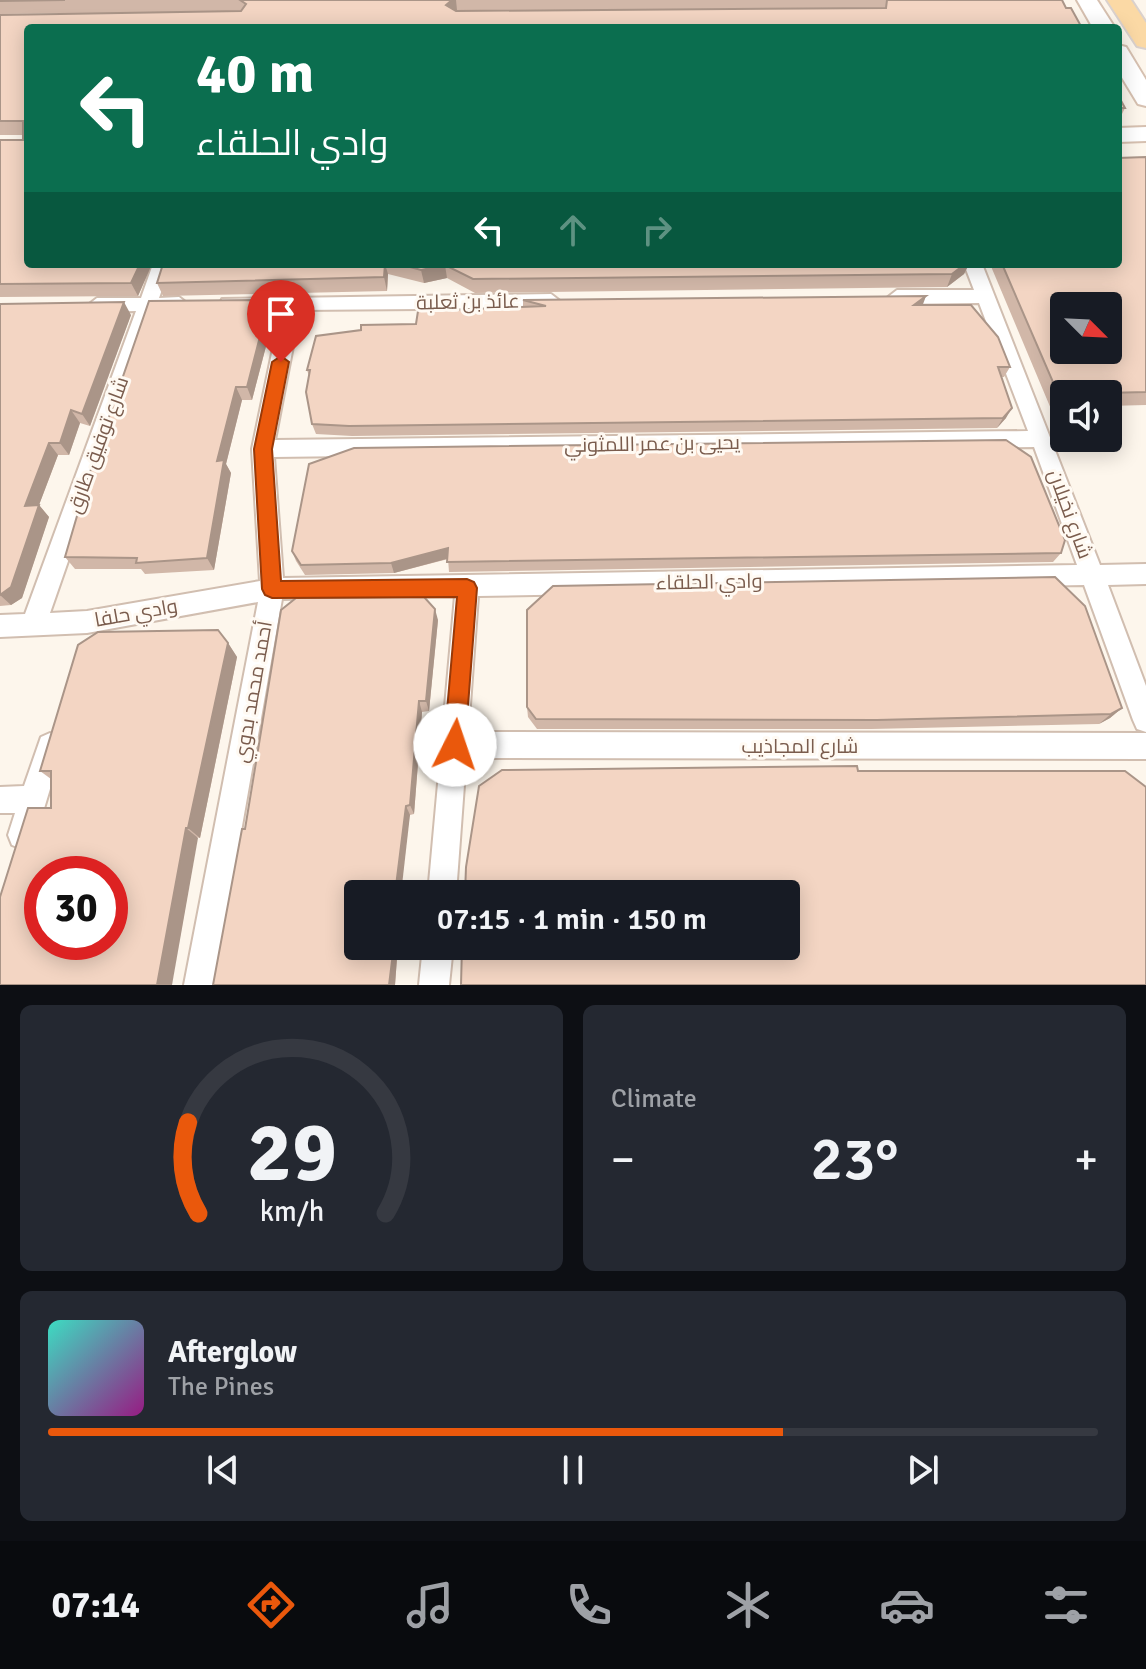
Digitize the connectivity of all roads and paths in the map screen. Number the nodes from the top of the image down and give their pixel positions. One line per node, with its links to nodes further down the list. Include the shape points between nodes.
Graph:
1 (1087, 0): 3 (street)
2 (1119, 0): 4 (main road)
3 (1102, 24)
4 (1146, 41)
5 (1122, 59): 6 (street)
6 (1146, 99)
7 (1146, 134): 8 (street)
8 (1122, 135)
9 (161, 268): 14 (street, شارع توفيق طارق)
10 (974, 268): 11 (street, شارع نخيلان)
11 (985, 296): 12 (street); 17 (street, شارع نخيلان)
12 (875, 297)
13 (576, 300): 15 (street, عائذ بن ثعلبة)
14 (148, 304): 15 (street, عائذ بن ثعلبة); 16 (street, عائذ بن ثعلبة); 25 (street, شارع توفيق طارق)
15 (292, 304): 18 (street, أحمد محمد بدوي)
16 (74, 305)
17 (1042, 439): 18 (street, يحيى بن عمر اللمثوني); 19 (street, شارع نخيلان)
18 (263, 449): 22 (street, أحمد محمد بدوي)
19 (1092, 574): 20 (street, وادي الحلقاء); 21 (street, وادي الحلقاء); 27 (street, شارع نخيلان)
20 (1146, 574)
21 (467, 588): 22 (street, وادي الحلقاء); 29 (street)
22 (272, 589): 23 (street, وادي حلفا); 36 (street, أحمد محمد بدوي)
23 (87, 622): 25 (street, وادي حلفا); 26 (street)
24 (0, 626): 25 (street, وادي حلفا)
25 (33, 626)
26 (78, 651)
27 (1146, 720)
28 (56, 725): 31 (street)
29 (455, 745): 30 (street, شارع المجاذيب); 34 (street)
30 (1146, 746)
31 (34, 799): 32 (street); 33 (street)
32 (0, 800)
33 (15, 860)
34 (443, 880)
35 (437, 960): 37 (street)
36 (199, 985)
37 (434, 985)

